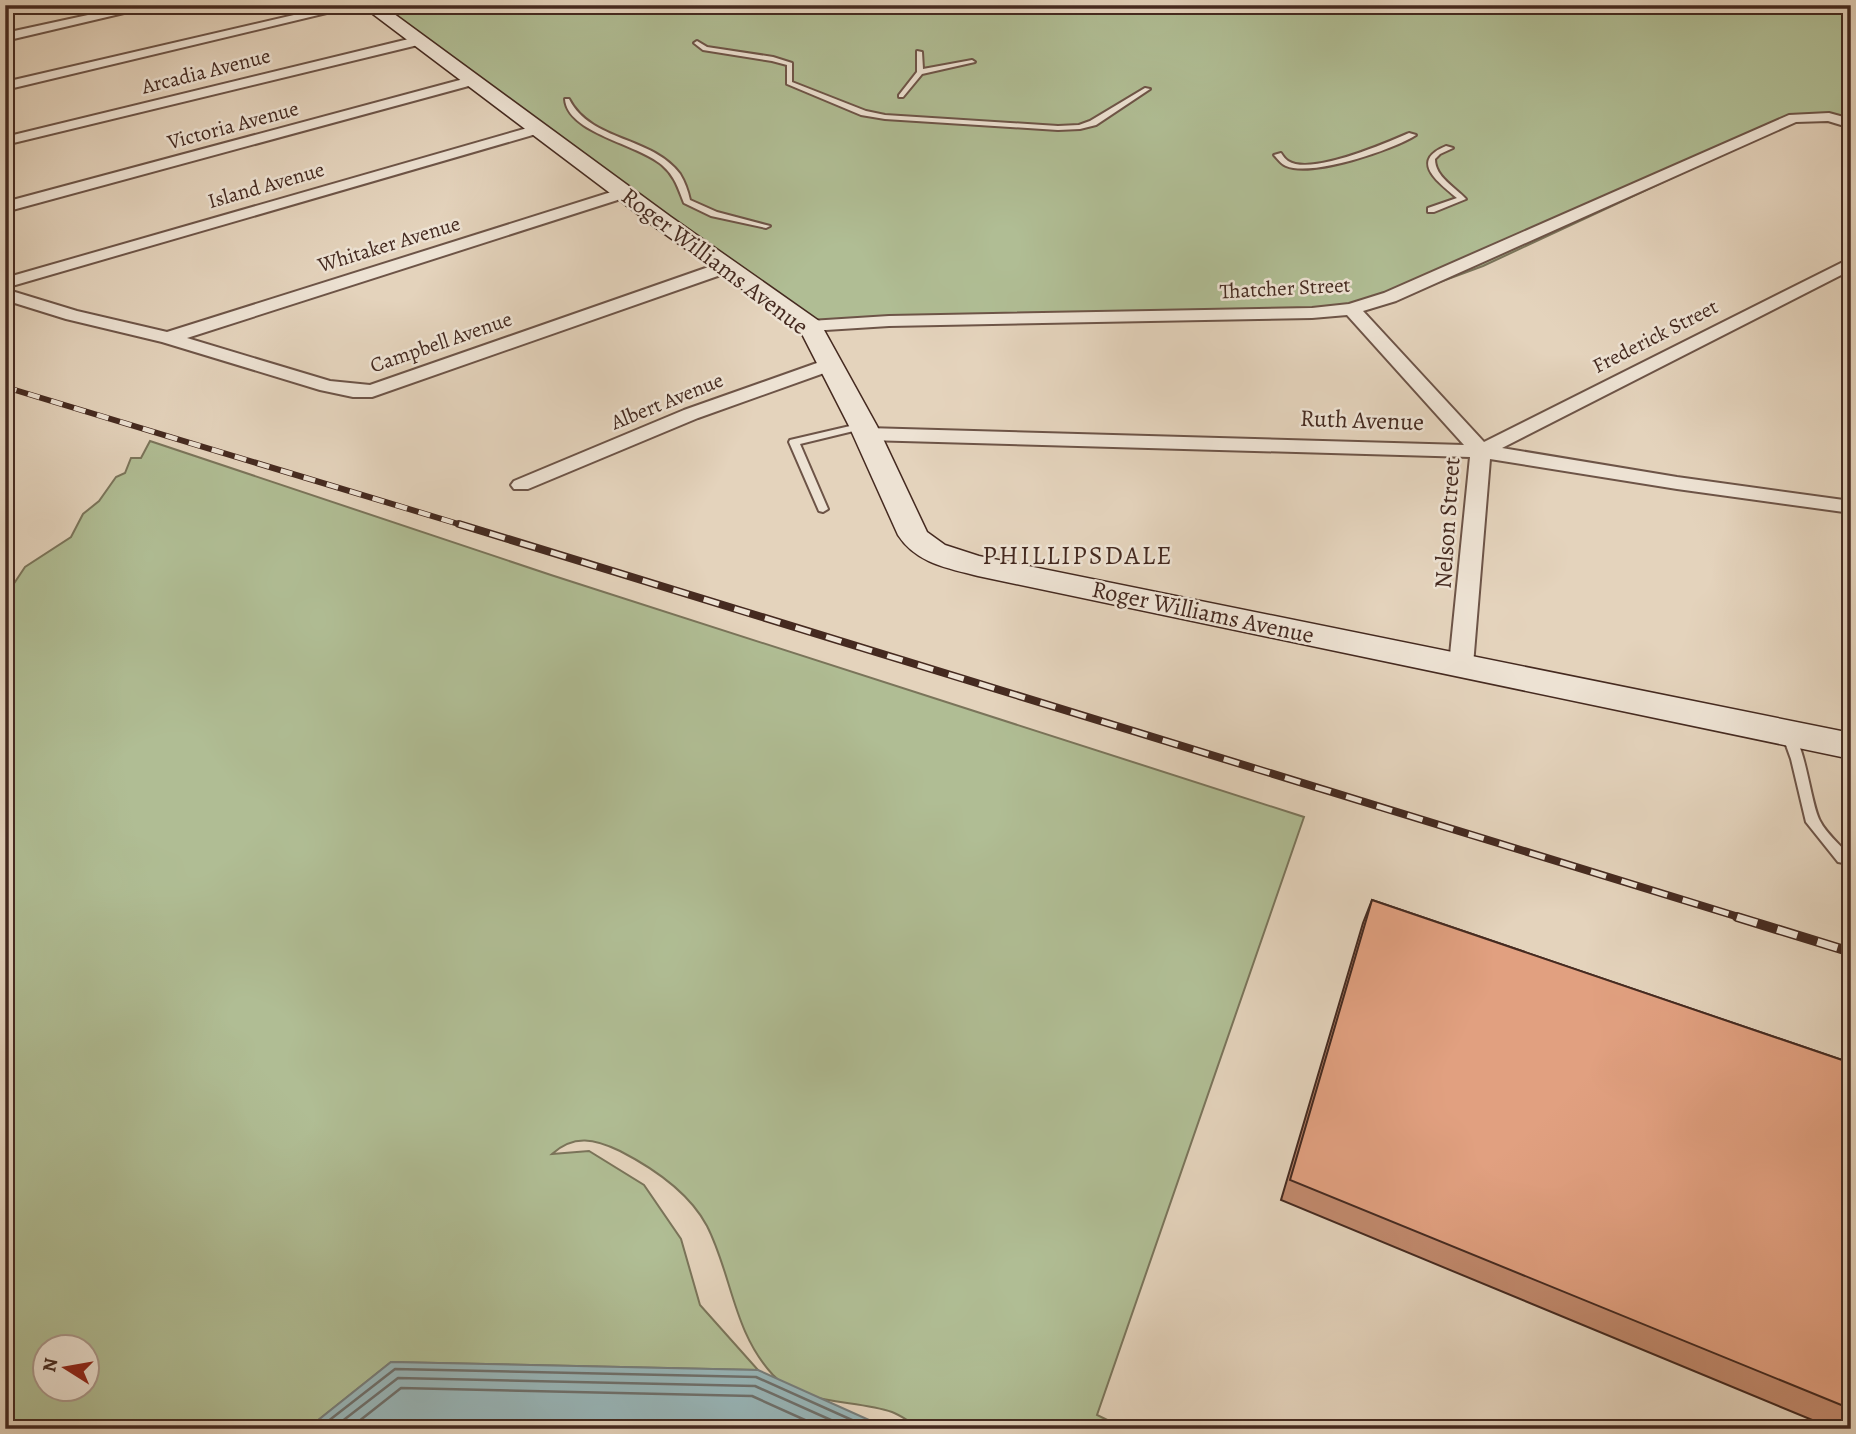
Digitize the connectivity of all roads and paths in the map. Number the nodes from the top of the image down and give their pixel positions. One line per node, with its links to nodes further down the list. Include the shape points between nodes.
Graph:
1 (152, 5): 4 (street)
2 (354, 5): 11 (street)
3 (370, 5): 5 (main road, Roger Williams Avenue)
4 (5, 37)
5 (417, 41): 10 (main road, Roger Williams Avenue); 18 (street, Arcadia Avenue)
6 (696, 43): 12 (lane, via 705,49 790,64 789,83 864,113 902,119 1080,127)
7 (919, 52): 9 (lane)
8 (972, 62): 9 (lane)
9 (919, 72): 13 (lane)
10 (471, 81): 16 (main road, Roger Williams Avenue); 22 (street, Victoria Avenue)
11 (5, 86)
12 (1147, 89)
13 (901, 96)
14 (567, 100): 24 (lane, via 578,118 660,159 676,174 687,201 714,214)
15 (1851, 124): 29 (street, Thatcher Street, via 1829,117 1794,118 1390,297)
16 (538, 129): 21 (main road, Roger Williams Avenue); 27 (street, Island Avenue)
17 (1412, 135): 20 (lane, via 1305,169 1288,166)
18 (5, 141)
19 (1449, 148): 23 (lane, via 1438,153 1433,170 1442,184 1462,199)
20 (1278, 155)
21 (624, 193): 26 (main road, Roger Williams Avenue); 31 (street, Whitaker Avenue)
22 (5, 207)
23 (1431, 211)
24 (766, 226)
25 (1851, 263): 34 (street, Frederick Street)
26 (726, 267): 30 (main road, Roger Williams Avenue); 31 (street, Campbell Avenue, via 372,391 327,386)
27 (5, 283)
28 (5, 295): 31 (street, Campbell Avenue)
29 (1351, 309): 30 (street, Thatcher Street); 34 (street, Nelson Street)
30 (810, 326): 32 (main road, Roger Williams Avenue)
31 (168, 338)
32 (831, 364): 33 (main road, Roger Williams Avenue); 35 (street, Albert Avenue, via 691,414)
33 (865, 430): 34 (street, Ruth Avenue); 37 (lane, via 794,442); 38 (main road, Roger Williams Avenue, via 913,535 919,544 940,555)
34 (1482, 451): 36 (street, Ruth Avenue, via 1677,484); 38 (street, Nelson Street)
35 (521, 485)
36 (1847, 504)
37 (823, 509)
38 (1461, 665): 39 (main road, Roger Williams Avenue)
39 (1788, 734): 40 (main road, Roger Williams Avenue); 41 (lane, via 1813,822)
40 (1851, 747)
41 (1843, 858)

